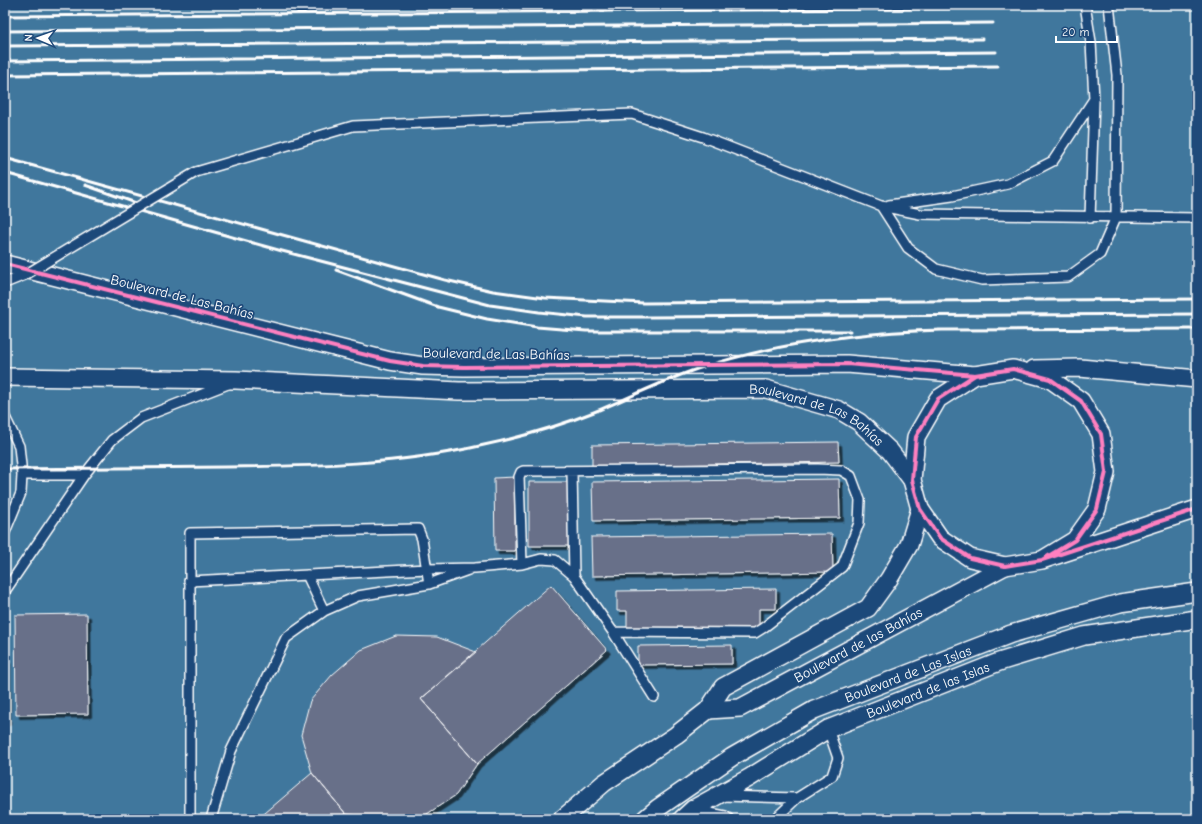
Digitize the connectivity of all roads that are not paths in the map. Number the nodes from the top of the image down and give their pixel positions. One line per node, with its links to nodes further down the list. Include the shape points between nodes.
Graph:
1 (1085, 5): 3 (lane, via 1092,42)
2 (1109, 5): 5 (lane, via 1116,75)
3 (1094, 99): 4 (lane, via 1053,161 1008,184 952,196); 6 (lane)
4 (881, 206): 5 (lane, via 908,248 936,269 982,280 1068,277 1100,254); 6 (lane, via 920,214); 9 (lane, bridge, via 703,137 632,114 353,126 196,172 25,275)
5 (1116, 217): 6 (lane); 7 (lane)
6 (1090, 218)
7 (1197, 218)
8 (5, 264): 11 (street, Boulevard de Las Bahías, via 390,361 423,366 848,364)
9 (5, 283)
10 (1013, 369): 11 (street); 13 (street, via 1080,368); 23 (street, via 1050,378 1081,401 1101,434 1106,472 1097,509 1075,540)
11 (975, 375): 19 (street, via 938,399 916,437)
12 (5, 377): 14 (street, Boulevard de Las Bahías)
13 (1197, 379)
14 (236, 380): 17 (lane, via 141,418 112,440); 19 (street, Boulevard de Las Bahías, via 459,391 766,389 839,410 859,422 890,451)
15 (5, 417): 18 (lane, via 19,446)
16 (572, 471): 24 (lane, via 520,472); 29 (lane); 36 (lane, via 841,470 851,476 860,500 859,523 842,567 755,633)
17 (84, 474): 18 (lane); 32 (lane)
18 (22, 475): 22 (lane, via 21,493)
19 (912, 480): 20 (street)
20 (920, 509): 25 (street, via 940,538 970,558); 38 (street, Boulevard de las Bahías, via 909,545 868,608 722,687)
21 (1197, 509): 23 (street)
22 (5, 532)
23 (1042, 560): 25 (street)
24 (522, 564): 26 (lane); 29 (lane, via 541,559 555,560)
25 (1004, 566): 38 (street, Boulevard de las Bahías, via 740,708)
26 (475, 568): 27 (lane); 31 (lane)
27 (427, 569): 28 (lane); 30 (lane, via 418,529 190,533); 31 (lane)
28 (307, 575): 30 (lane); 34 (lane)
29 (574, 576): 36 (lane)
30 (190, 581): 43 (lane)
31 (429, 584): 34 (lane, via 358,596)
32 (5, 591)
33 (1197, 592): 46 (street, Boulevard de Las Islas, via 1120,603 1011,634 814,710 732,757)
34 (324, 611): 44 (lane, via 286,638 231,751)
35 (1197, 619): 39 (street, Boulevard de las Islas, via 1084,636 999,662)
36 (613, 632): 37 (lane)
37 (654, 697)
38 (708, 710): 45 (street, Boulevard de las Bahías, via 676,735 604,783)
39 (828, 729): 40 (street, Boulevard de las Islas); 41 (lane, via 838,758 832,776)
40 (717, 796): 41 (lane); 42 (street, Boulevard de las Islas)
41 (797, 798): 48 (lane)
42 (688, 814): 47 (lane, via 725,816)
43 (190, 819)
44 (212, 819)
45 (562, 819)
46 (645, 819)
47 (729, 819)
48 (775, 819)

